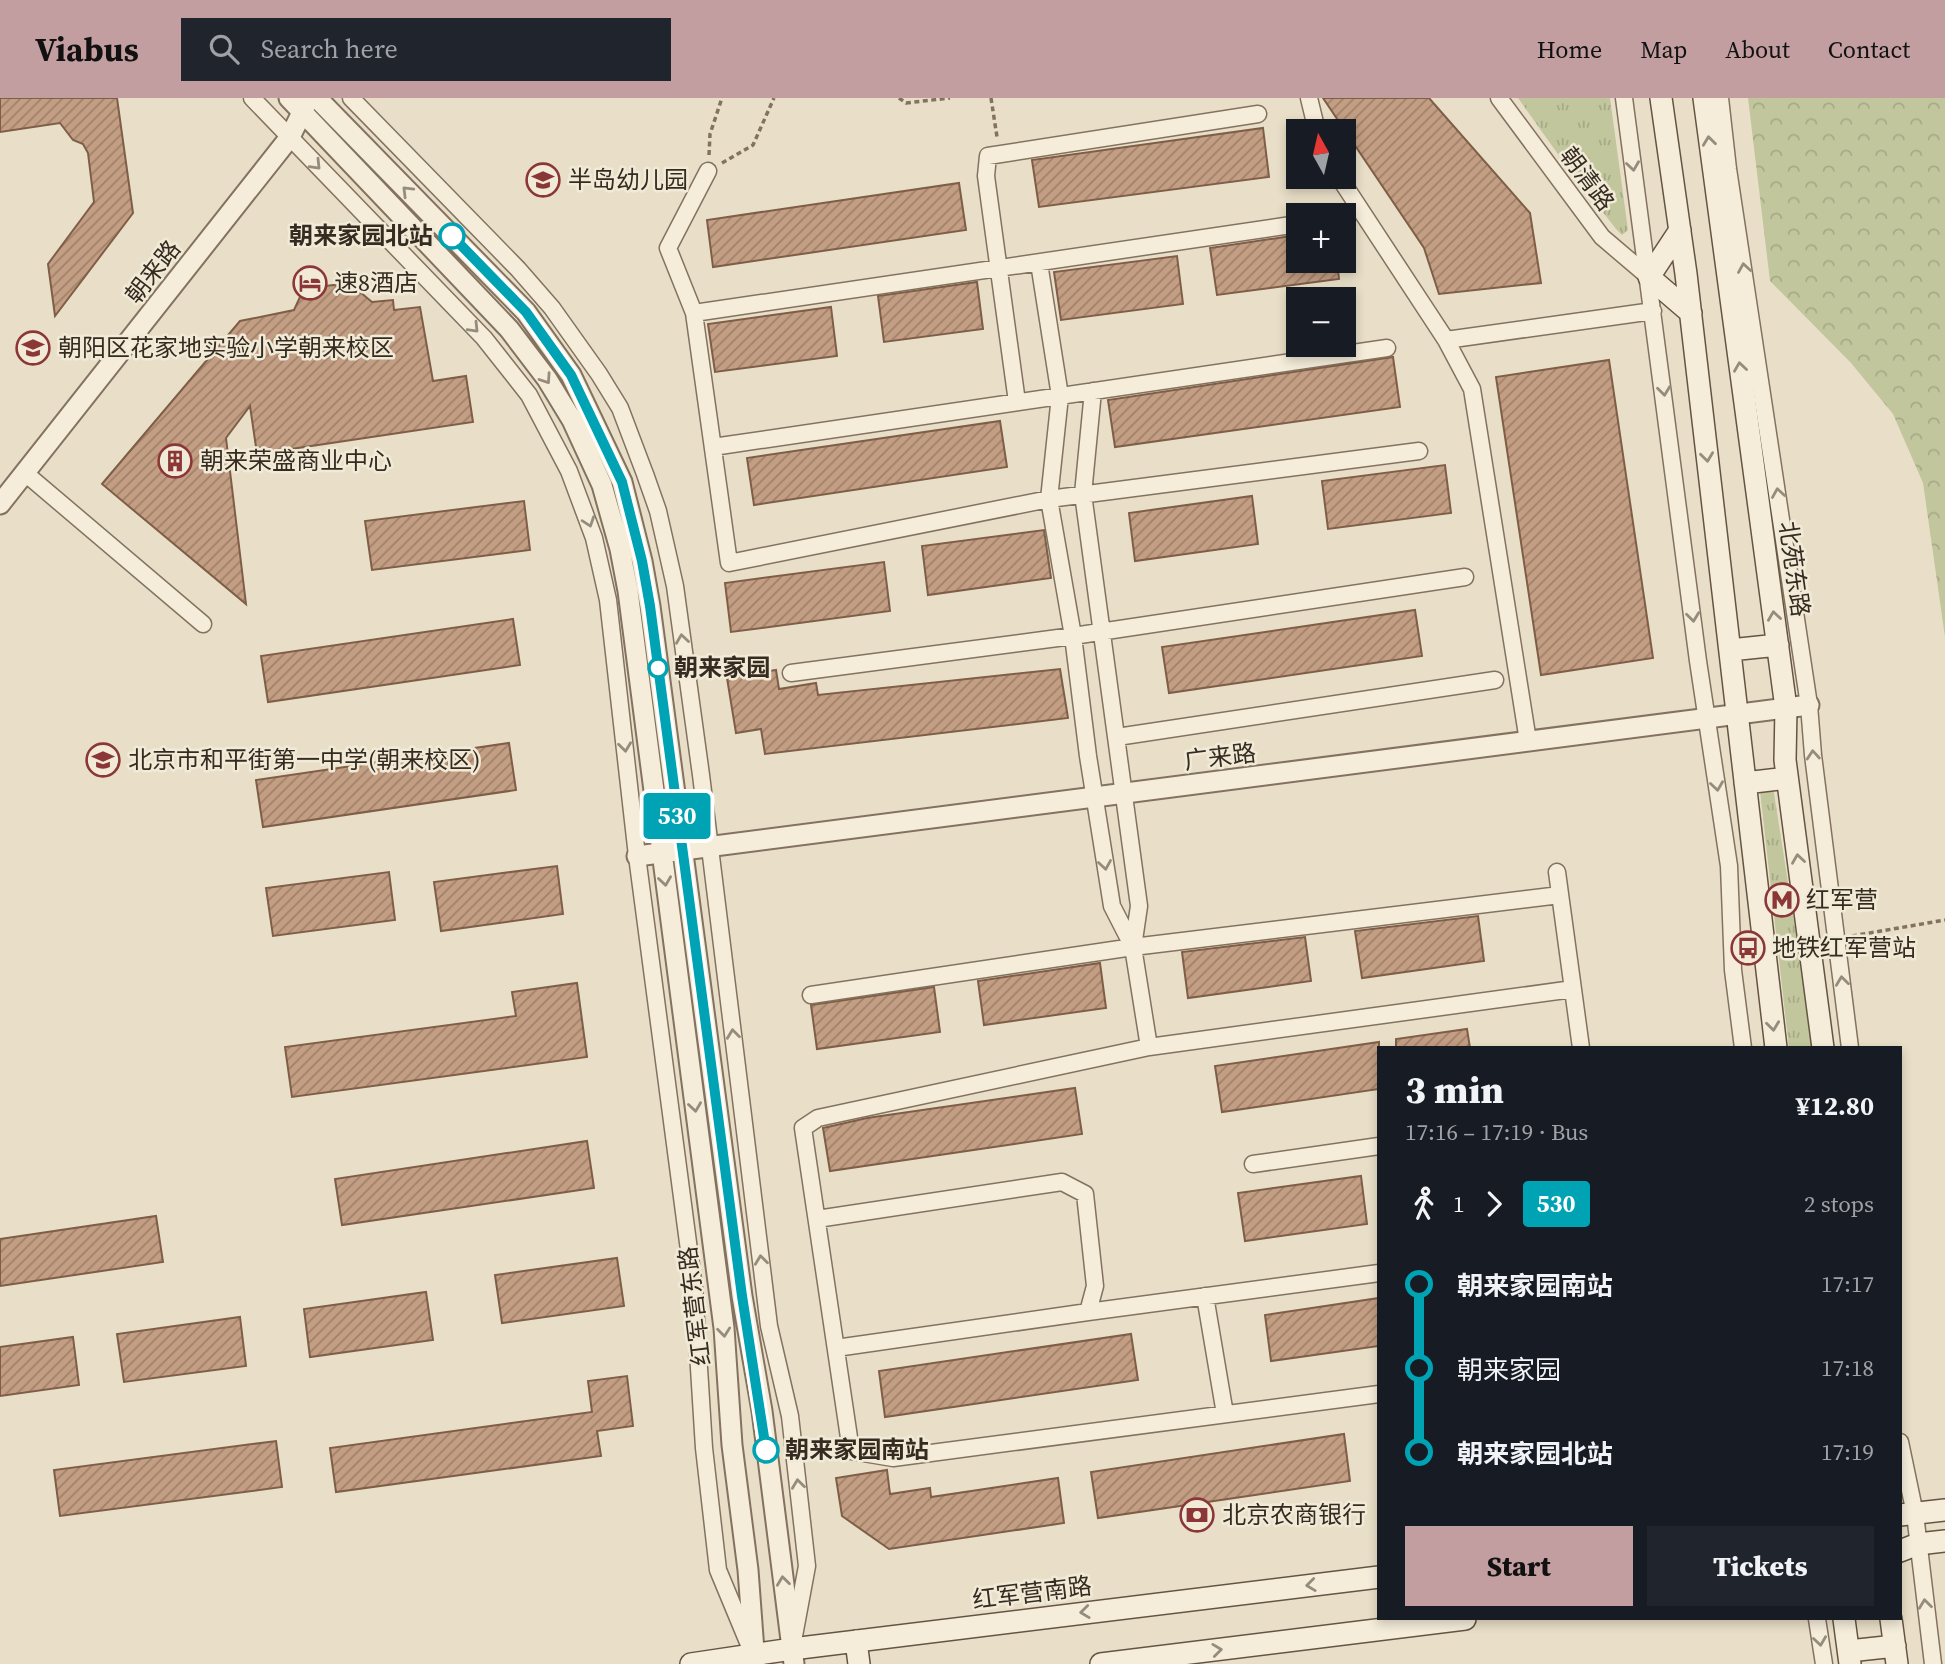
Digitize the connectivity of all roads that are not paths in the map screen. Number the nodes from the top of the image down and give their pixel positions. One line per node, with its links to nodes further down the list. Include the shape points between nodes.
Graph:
1 (251, 98): 13 (street)
2 (317, 98): 54 (street, 红军营东路, one-way to 2, via 642,561 622,482 593,418 571,375 526,312)
3 (351, 98): 53 (street, one-way to 3, via 675,586 658,511 620,408 552,308)
4 (1309, 98): 12 (street)
5 (1499, 98): 20 (street, 朝清路, via 1602,237)
6 (1624, 98): 20 (street, one-way to 20)
7 (1661, 98): 17 (main road)
8 (1704, 98): 39 (main road, 北苑东路, one-way to 8)
9 (1720, 98): 43 (street, one-way to 9)
10 (300, 103): 13 (street, 朝来路); 55 (street, 红军营东路, one-way to 55, via 509,328 572,420 611,514 626,580)
11 (1258, 114): 19 (street, via 988,156 986,176)
12 (1314, 119)
13 (289, 137): 31 (street, 朝来路); 56 (street, one-way to 56, via 484,338 529,395 569,471 604,580)
14 (708, 172): 22 (street, via 668,248)
15 (1347, 189): 24 (street)
16 (1286, 226): 18 (street)
17 (1680, 230): 20 (main road); 23 (main road)
18 (1039, 263): 19 (street); 27 (street)
19 (999, 269): 22 (street); 28 (street)
20 (1648, 277): 21 (street); 23 (main road)
21 (1653, 311): 24 (street); 46 (street, one-way to 46)
22 (694, 313): 29 (street)
23 (1690, 313): 40 (main road, one-way to 40)
24 (1446, 340): 48 (street, via 1472,389)
25 (1387, 348): 26 (street)
26 (1093, 391): 27 (street); 32 (street)
27 (1060, 396): 28 (street); 33 (street)
28 (1017, 402): 29 (street)
29 (713, 447): 33 (street, via 729,564)
30 (1419, 451): 32 (street)
31 (26, 473): 34 (street, 朝来路); 36 (street)
32 (1083, 494): 33 (street); 37 (street)
33 (1049, 499): 38 (street)
34 (0, 504)
35 (1465, 577): 37 (street)
36 (203, 624)
37 (1102, 632): 38 (street); 47 (street)
38 (1073, 636): 41 (street); 52 (street)
39 (1778, 645): 40 (main road); 44 (main road, 北苑东路)
40 (1730, 650): 45 (main road)
41 (791, 673)
42 (1495, 680): 47 (street)
43 (1810, 705): 44 (street, 广来路); 66 (street, one-way to 43)
44 (1786, 708): 45 (street, 广来路); 49 (main road, 北苑东路)
45 (1737, 715): 46 (street, 广来路); 50 (main road)
46 (1708, 719): 48 (street, 广来路); 63 (street, one-way to 63, via 1729,866 1733,970)
47 (1116, 737): 51 (street)
48 (1528, 741): 51 (street, 广来路)
49 (1787, 778): 50 (main road); 65 (main road, 北苑东路, one-way to 49)
50 (1745, 783): 64 (main road, one-way to 64)
51 (1124, 794): 52 (street, 广来路); 59 (street, via 1139,906)
52 (1096, 797): 53 (street, 广来路); 59 (street, one-way to 59, via 1112,906)
53 (710, 847): 54 (street, 广来路); 89 (street, one-way to 53, via 807,1566 790,1416 769,1326)
54 (681, 850): 55 (street, 广来路); 89 (street, 红军营东路, one-way to 54)
55 (661, 853): 56 (street, 广来路); 91 (street, 红军营东路, one-way to 91, via 724,1328)
56 (637, 856): 91 (street, via 694,1288 704,1447 718,1570)
57 (1557, 872): 58 (street)
58 (1560, 895): 59 (street); 60 (street)
59 (1133, 947): 61 (street); 67 (street)
60 (1573, 989): 62 (street); 67 (street)
61 (811, 995)
62 (1581, 1046)
63 (1743, 1046)
64 (1776, 1046)
65 (1823, 1046)
66 (1850, 1046)
67 (1149, 1047): 70 (street, via 818,1118 803,1128)
68 (1377, 1146): 69 (street)
69 (1253, 1164)
70 (817, 1219): 73 (street, via 1062,1182 1084,1194 1095,1286); 74 (street)
71 (1377, 1273): 72 (street)
72 (1205, 1296): 73 (street); 76 (street)
73 (1088, 1312): 74 (street)
74 (836, 1348): 76 (street, via 851,1451 892,1458)
75 (1377, 1394): 76 (street)
76 (1225, 1414)
77 (1902, 1460): 79 (street)
78 (1945, 1510): 79 (main road)
79 (1908, 1515): 81 (street)
80 (1945, 1541): 81 (main road)
81 (1909, 1548): 96 (street, one-way to 81)
82 (1377, 1577): 87 (main road, 红军营南路, one-way to 87)
83 (1457, 1620): 94 (main road, one-way to 83)
84 (1817, 1620): 95 (street, one-way to 95)
85 (1844, 1620): 90 (main road)
86 (1891, 1620): 88 (main road)
87 (856, 1641): 89 (main road, 红军营南路); 93 (main road)
88 (1896, 1655): 90 (main road)
89 (793, 1656): 91 (main road, 红军营南路)
90 (1850, 1658)
91 (754, 1660): 92 (main road, 红军营南路)
92 (691, 1664)
93 (859, 1664)
94 (1101, 1664)
95 (1824, 1664)
96 (1933, 1664)

